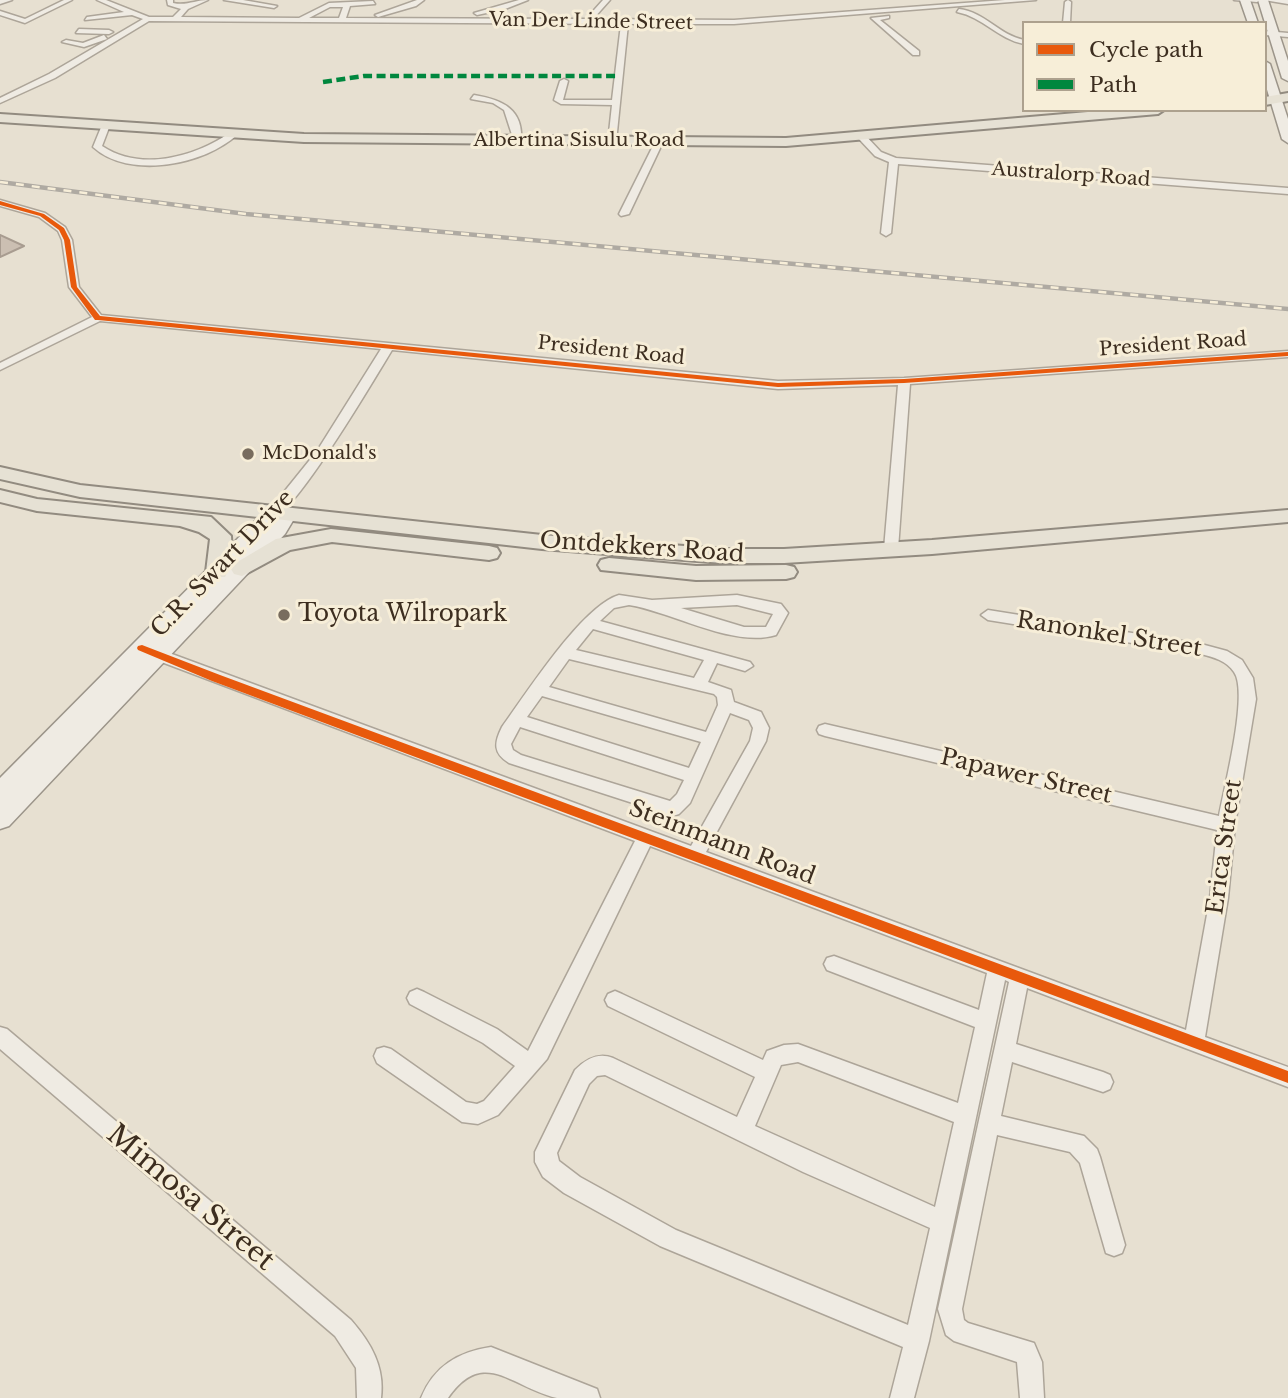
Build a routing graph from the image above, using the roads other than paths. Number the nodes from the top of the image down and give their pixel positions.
1 (9, 0) edge
2 (69, 0) edge
3 (100, 0) edge
4 (170, 0) edge
5 (205, 0) edge
6 (227, 0) edge
7 (283, 0) edge
8 (421, 0) edge
9 (456, 0) edge
10 (525, 0) edge
11 (607, 0) edge
12 (1033, 0) edge
13 (1237, 0) edge
14 (1246, 0) edge
15 (1257, 0) edge
16 (1265, 0) edge
17 (395, 1) edge
18 (1014, 1) edge
19 (0, 2) edge
20 (474, 2) edge
21 (1068, 2) dead end
22 (1288, 2) edge
23 (373, 3) dead end
24 (344, 4) junction
25 (274, 6) junction
26 (186, 8) junction
27 (925, 9) edge
28 (385, 12) junction
29 (0, 13) edge
30 (131, 13) junction
31 (476, 17) junction
32 (87, 19) dead end
33 (148, 19) junction
34 (175, 19) junction
35 (254, 19) junction
36 (302, 19) junction
37 (342, 19) junction
38 (371, 20) junction
39 (1066, 21) edge
40 (1252, 21) edge
41 (587, 22) junction
42 (625, 22) junction
43 (79, 31) dead end
44 (111, 33) junction
45 (126, 33) junction
46 (1270, 33) edge
47 (1288, 35) edge
48 (66, 42) dead end
49 (1022, 43) edge
50 (916, 52) dead end
51 (1267, 71) edge
52 (1288, 78) edge
53 (564, 81) dead end
54 (0, 88) edge
55 (17, 93) junction
56 (474, 97) dead end
57 (0, 102) edge
58 (1276, 102) edge
59 (617, 103) junction
60 (1136, 112) edge
61 (0, 118) edge
62 (106, 125) junction
63 (234, 134) junction
64 (862, 137) junction
65 (1288, 139) edge
66 (518, 141) junction
67 (612, 142) junction
68 (659, 142) junction
69 (894, 161) junction
70 (1288, 191) edge
71 (0, 203) edge
72 (624, 214) dead end
73 (886, 233) dead end
74 (98, 318) junction
75 (389, 346) junction
76 (1288, 354) edge
77 (0, 367) edge
78 (904, 381) junction
79 (0, 473) edge
80 (0, 496) edge
81 (1288, 516) edge
82 (177, 519) junction
83 (274, 521) junction
84 (1288, 533) edge
85 (331, 536) junction
86 (891, 549) junction
87 (242, 569) junction
88 (217, 572) junction
89 (649, 605) junction
90 (988, 615) dead end
91 (589, 623) junction
92 (150, 652) junction
93 (567, 653) junction
94 (713, 657) junction
95 (1229, 659) joint
96 (745, 666) dead end
97 (699, 684) junction
98 (540, 690) junction
99 (726, 705) junction
100 (517, 720) junction
101 (825, 730) dead end
102 (710, 739) junction
103 (693, 776) junction
104 (0, 793) edge
105 (0, 819) edge
106 (1226, 825) junction
107 (646, 837) junction
108 (695, 855) junction
109 (834, 964) dead end
110 (998, 969) junction
111 (1020, 977) junction
112 (417, 998) dead end
113 (615, 1000) dead end
114 (986, 1022) junction
115 (0, 1037) edge
116 (1194, 1042) junction
117 (1004, 1050) junction
118 (384, 1056) dead end
119 (529, 1064) junction
120 (766, 1072) junction
121 (1288, 1077) edge
122 (1102, 1082) dead end
123 (966, 1116) junction
124 (989, 1123) junction
125 (741, 1130) junction
126 (943, 1222) junction
127 (1114, 1245) dead end
128 (917, 1341) junction
129 (369, 1398) edge
130 (433, 1398) edge
131 (588, 1398) edge
132 (902, 1398) edge
133 (1032, 1398) edge

1 - 19 street
2 - 29 street
3 - 30 street, Van Der Linde Street
4 - 26 street
5 - 26 street
6 - 25 street
7 - 25 street
8 - 28 street
9 - 20 street
10 - 31 street
11 - 41 street
12 - 18 street, Van Der Linde Street
13 - 14 street
14 - 15 street
14 - 40 street
16 - 22 street
16 - 46 street
17 - 28 street
18 - 27 street, Van Der Linde Street
20 - 31 street
21 - 39 street
23 - 24 street
24 - 36 street
24 - 37 street
25 - 35 street
26 - 34 street
27 - 42 street, Van Der Linde Street
27 - 49 street
27 - 50 street
28 - 38 street
30 - 32 street
30 - 33 street, Van Der Linde Street
31 - 38 street, Van Der Linde Street
31 - 41 street, Van Der Linde Street
33 - 34 street, Van Der Linde Street
33 - 45 street
34 - 35 street, Van Der Linde Street
35 - 36 street, Van Der Linde Street
36 - 37 street, Van Der Linde Street
37 - 38 street, Van Der Linde Street
41 - 42 street, Van Der Linde Street
42 - 59 street
43 - 44 street
44 - 45 street
44 - 48 street
45 - 55 street
46 - 47 street
46 - 52 street
51 - 58 street
53 - 59 street
54 - 55 street
55 - 57 street
56 - 66 street
58 - 65 street
59 - 67 street
60 - 64 main road, Albertina Sisulu Road
61 - 62 main road, Albertina Sisulu Road
62 - 63 main road, Albertina Sisulu Road
62 - 63 street
63 - 66 main road, Albertina Sisulu Road
64 - 68 main road, Albertina Sisulu Road
64 - 69 street
66 - 67 main road, Albertina Sisulu Road
67 - 68 main road, Albertina Sisulu Road
68 - 72 street
69 - 70 street, Australorp Road
69 - 73 street
71 - 74 street
74 - 75 street, President Road
74 - 77 street
75 - 78 street, President Road
75 - 83 street, C.R. Swart Drive
76 - 78 street, President Road
78 - 86 street
79 - 83 main road, Ontdekkers Road
80 - 82 main road, Ontdekkers Road
81 - 86 main road, Ontdekkers Road
82 - 83 main road, Ontdekkers Road
82 - 88 main road
83 - 85 main road, Ontdekkers Road
83 - 86 main road, Ontdekkers Road
83 - 87 main road, C.R. Swart Drive
83 - 88 street, C.R. Swart Drive
84 - 85 main road, Ontdekkers Road
85 - 87 main road
87 - 92 street, C.R. Swart Drive
88 - 92 main road, C.R. Swart Drive
89 - 89 street
89 - 91 street
90 - 95 street, Ranonkel Street
91 - 93 street
91 - 94 street
92 - 104 street, C.R. Swart Drive
92 - 105 street, C.R. Swart Drive
92 - 107 street, Steinmann Road
93 - 97 street
93 - 98 street
94 - 96 street
94 - 97 street
95 - 106 street, Erica Street
97 - 99 street
98 - 100 street
98 - 102 street
99 - 102 street
99 - 108 street
100 - 103 street
100 - 103 street
101 - 106 street, Papawer Street
102 - 103 street
106 - 116 street, Erica Street
107 - 108 street, Steinmann Road
107 - 119 street
108 - 110 street, Steinmann Road
109 - 114 street
110 - 111 street, Steinmann Road
110 - 114 street
111 - 116 street, Steinmann Road
111 - 117 street
112 - 119 street
113 - 120 street
114 - 123 street
115 - 129 street, Mimosa Street
116 - 121 street, Steinmann Road
117 - 122 street
117 - 124 street
118 - 119 street
120 - 123 street
120 - 125 street
123 - 126 street
124 - 127 street
124 - 133 street
125 - 126 street
125 - 128 street
126 - 128 street
128 - 132 street
130 - 131 street

